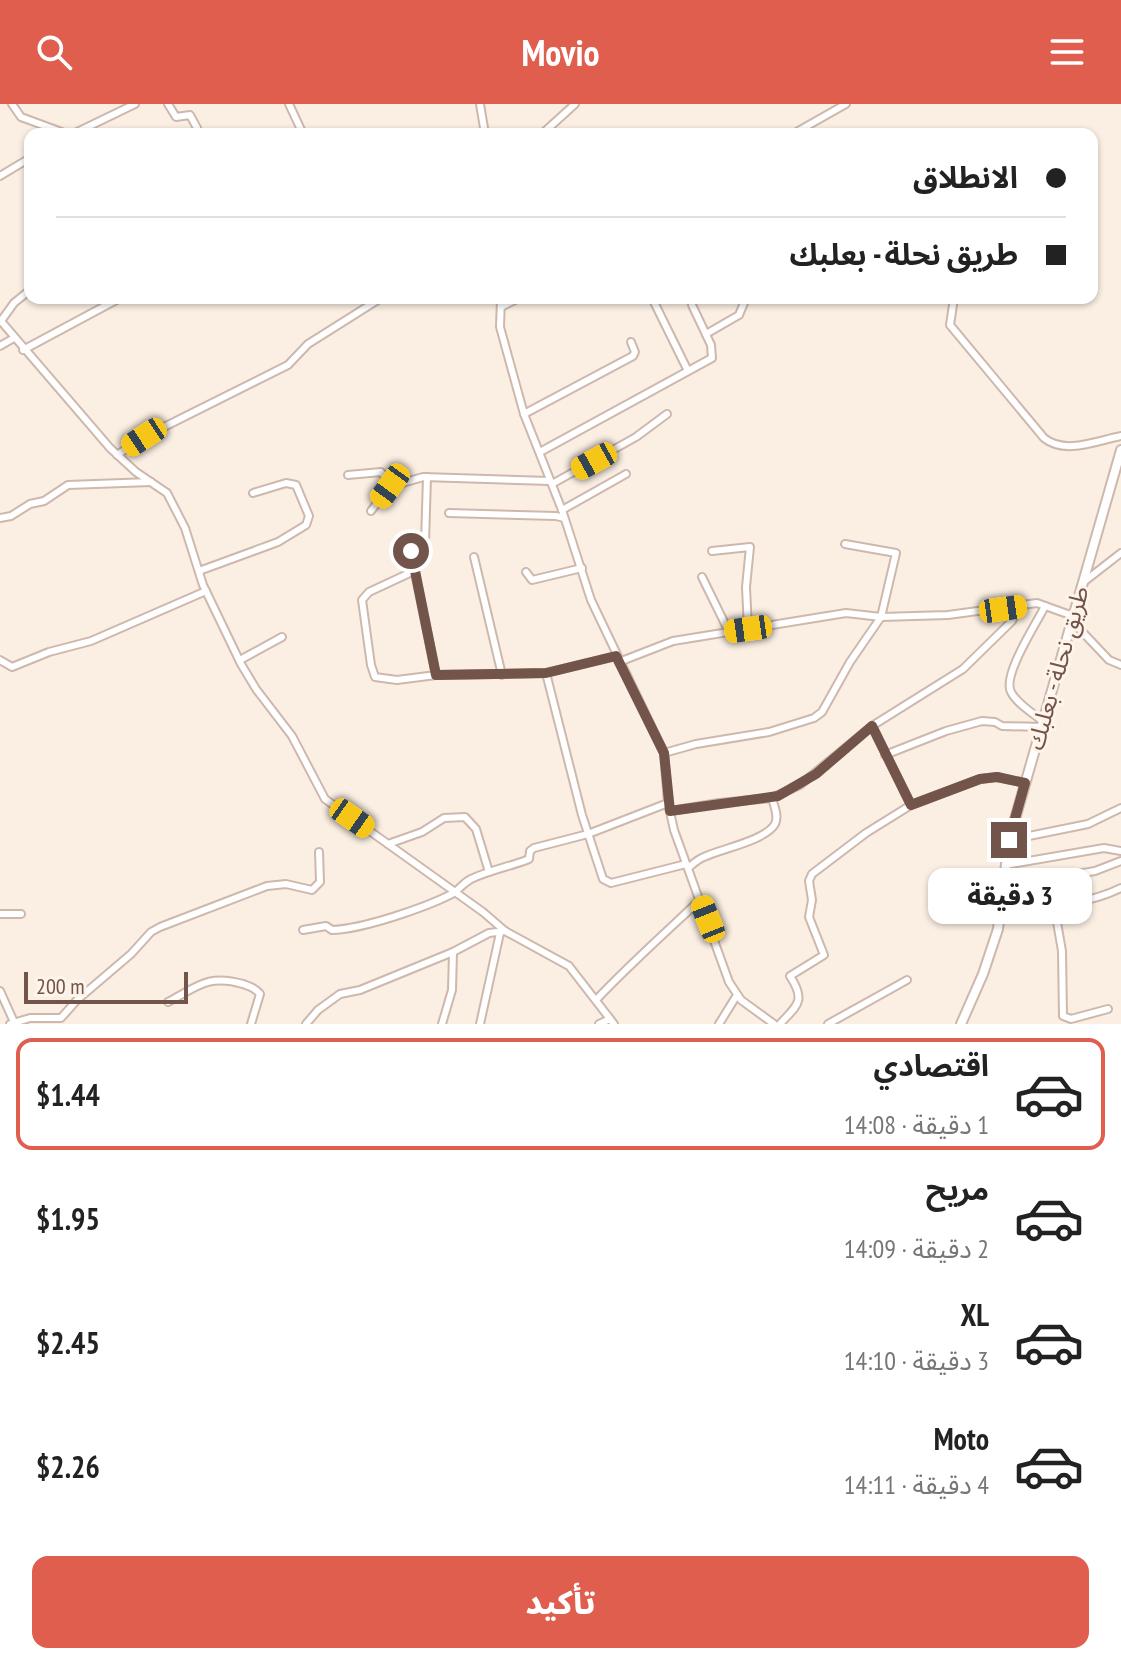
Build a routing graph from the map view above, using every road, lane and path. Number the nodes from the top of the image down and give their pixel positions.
1 (12, 104) edge
2 (135, 104) edge
3 (168, 104) edge
4 (289, 104) edge
5 (480, 104) edge
6 (575, 104) edge
7 (846, 104) edge
8 (54, 128) edge
9 (83, 128) edge
10 (197, 128) dead end
11 (300, 128) edge
12 (484, 128) edge
13 (549, 128) edge
14 (804, 128) edge
15 (24, 162) edge
16 (0, 176) edge
17 (24, 295) edge
18 (109, 304) edge
19 (371, 304) edge
20 (507, 304) edge
21 (655, 304) edge
22 (744, 304) edge
23 (953, 304) edge
24 (692, 305) dead end
25 (501, 307) joint
26 (0, 321) edge
27 (706, 334) junction
28 (14, 338) junction
29 (631, 342) dead end
30 (0, 346) edge
31 (23, 350) junction
32 (688, 371) junction
33 (524, 414) junction
34 (667, 414) dead end
35 (1121, 436) edge
36 (1121, 450) edge
37 (540, 452) junction
38 (117, 455) junction
39 (626, 474) dead end
40 (348, 475) dead end
41 (427, 477) junction
42 (152, 482) junction
43 (551, 483) junction
44 (390, 486) junction
45 (253, 493) dead end
46 (371, 511) dead end
47 (449, 513) dead end
48 (563, 514) junction
49 (0, 518) edge
50 (845, 544) dead end
51 (712, 551) dead end
52 (1121, 553) edge
53 (474, 557) dead end
54 (582, 568) junction
55 (199, 571) junction
56 (414, 571) junction
57 (526, 572) dead end
58 (702, 577) dead end
59 (1085, 581) junction
60 (206, 591) junction
61 (1045, 606) junction
62 (1019, 607) junction
63 (881, 617) junction
64 (1072, 619) junction
65 (748, 629) junction
66 (729, 632) junction
67 (282, 637) dead end
68 (617, 659) junction
69 (0, 660) edge
70 (240, 660) junction
71 (1121, 665) edge
72 (546, 673) junction
73 (436, 675) junction
74 (502, 675) junction
75 (1043, 724) junction
76 (872, 726) junction
77 (664, 753) junction
78 (885, 755) junction
79 (1025, 783) junction
80 (772, 798) junction
81 (911, 805) junction
82 (669, 807) junction
83 (1121, 808) edge
84 (588, 834) junction
85 (1009, 840) junction
86 (388, 844) junction
87 (1121, 851) edge
88 (319, 852) dead end
89 (1121, 861) edge
90 (1005, 865) junction
91 (687, 866) junction
92 (489, 872) junction
93 (1005, 886) junction
94 (1121, 888) edge
95 (456, 892) junction
96 (700, 900) junction
97 (1054, 905) junction
98 (1002, 907) junction
99 (0, 914) edge
100 (21, 914) dead end
101 (303, 930) dead end
102 (502, 932) junction
103 (453, 952) junction
104 (907, 980) dead end
105 (0, 991) edge
106 (737, 995) junction
107 (596, 1000) junction
108 (168, 1002) dead end
109 (1108, 1009) dead end
110 (612, 1021) edge
111 (962, 1022) edge
112 (12, 1023) edge
113 (251, 1024) edge
114 (306, 1024) edge
115 (442, 1024) edge
116 (480, 1024) edge
117 (599, 1024) edge
118 (719, 1024) edge
119 (777, 1024) edge
120 (828, 1024) edge
121 (951, 1024) edge

1 - 8 street
2 - 9 street
3 - 10 street
4 - 11 street
5 - 12 street
6 - 13 street
7 - 14 street
15 - 16 street
17 - 26 street
18 - 31 street
19 - 38 street
20 - 25 street
21 - 32 street
22 - 27 street
23 - 35 street
24 - 27 street
25 - 33 street
26 - 28 street
27 - 32 street
28 - 30 street
28 - 31 street
29 - 33 street
31 - 38 street
32 - 37 street
33 - 37 street
34 - 43 street
36 - 59 street, طريق نحلة - بعلبك
37 - 43 street
38 - 42 street
39 - 48 street
40 - 44 street
41 - 43 street
41 - 44 street
41 - 56 street
42 - 49 street
42 - 55 street
43 - 48 street
44 - 46 street
45 - 55 street
47 - 48 street
48 - 54 street
50 - 63 street
51 - 65 street
52 - 59 street
53 - 74 street
54 - 57 street
54 - 68 street
55 - 60 street
56 - 73 street
56 - 73 street
58 - 66 street
59 - 64 street, طريق نحلة - بعلبك
60 - 69 street
60 - 70 street
61 - 62 street
61 - 64 street
61 - 75 street
62 - 63 street
62 - 76 street
63 - 65 street
63 - 77 street
64 - 71 street
64 - 75 street, طريق نحلة - بعلبك
65 - 66 street
66 - 68 street
67 - 70 street
68 - 72 street
68 - 77 street
70 - 86 street
72 - 74 street
72 - 84 street
73 - 74 street
75 - 78 street
75 - 79 street, طريق نحلة - بعلبك
76 - 78 street
76 - 80 street
77 - 82 street
78 - 81 street
79 - 81 street
79 - 85 street, طريق نحلة - بعلبك
80 - 82 street
80 - 91 street
81 - 119 street
82 - 84 street
82 - 91 street
83 - 85 street
84 - 91 street
84 - 92 street
85 - 90 street, طريق نحلة - بعلبك
86 - 92 street
86 - 95 street
87 - 90 street
88 - 112 street
89 - 93 street
90 - 93 street, طريق نحلة - بعلبك
91 - 96 street
92 - 95 street
93 - 98 street, طريق نحلة - بعلبك
94 - 97 street
95 - 101 street
95 - 102 street
96 - 106 street
96 - 107 street
97 - 98 street
97 - 109 street
98 - 111 street, طريق نحلة - بعلبك
99 - 100 street
102 - 103 street
102 - 107 street
102 - 116 street
103 - 114 street
103 - 115 street
104 - 120 street
105 - 112 street
106 - 118 street
106 - 119 street
107 - 110 street
108 - 113 street
110 - 117 street
111 - 121 street

